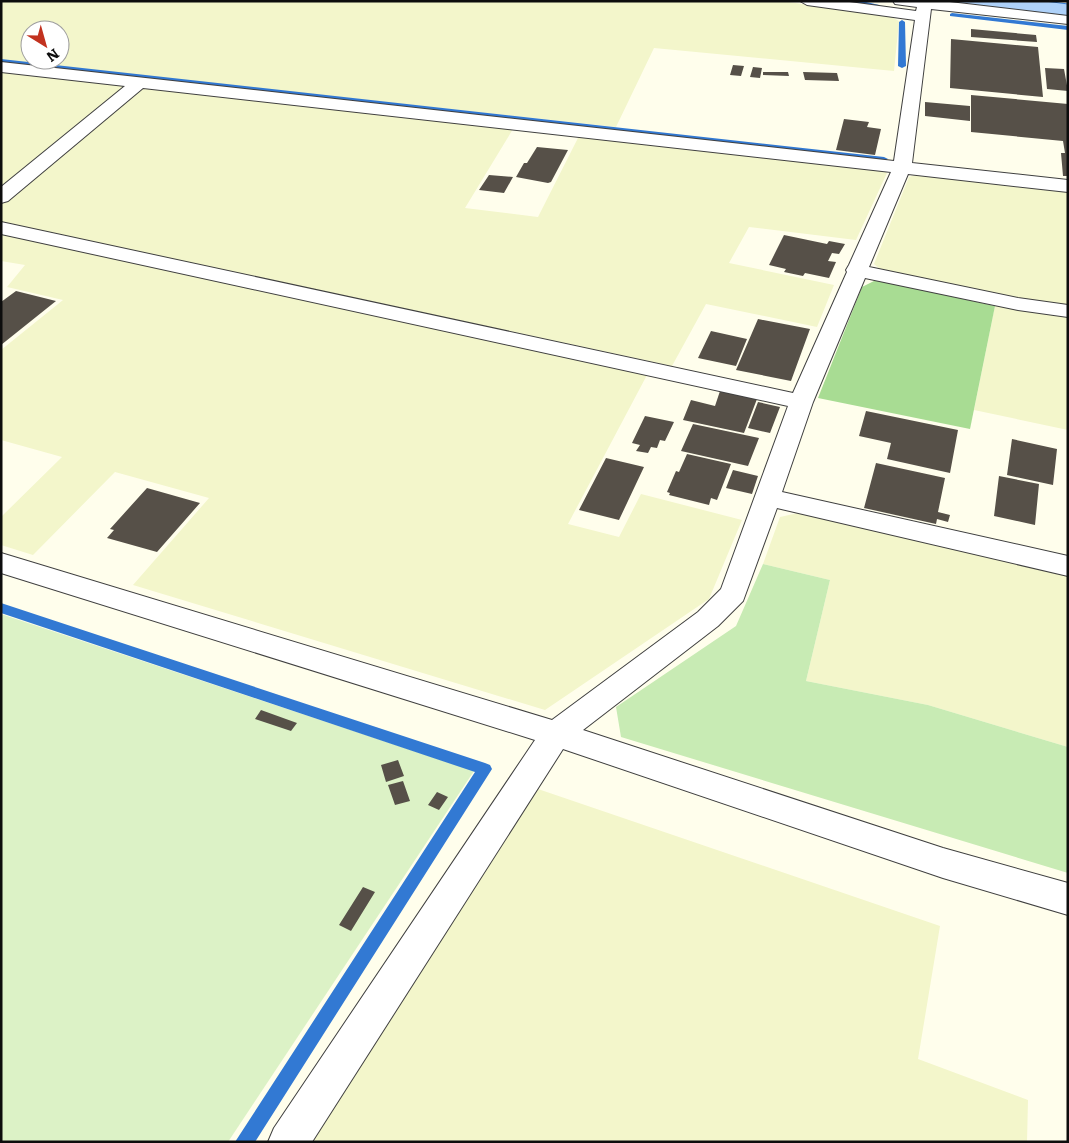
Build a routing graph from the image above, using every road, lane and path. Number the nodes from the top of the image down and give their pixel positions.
1 (806, 1) edge
2 (900, 1) edge
3 (924, 10) edge
4 (1068, 20) edge
5 (1068, 33) edge
6 (1, 66) edge
7 (140, 82) junction
8 (902, 167) junction
9 (1068, 186) edge
10 (1, 198) edge
11 (1, 228) edge
12 (856, 270) junction
13 (1068, 311) edge
14 (801, 402) junction
15 (768, 497) junction
16 (1, 563) edge
17 (1068, 566) edge
18 (556, 734) junction
19 (1068, 899) edge
20 (288, 1142) edge

1 - 3 street
2 - 3 street
3 - 4 street
3 - 5 street
3 - 8 street
6 - 7 street
7 - 8 street
7 - 10 street
8 - 9 street
8 - 12 street
11 - 14 street
12 - 13 street
12 - 14 street
14 - 15 street
15 - 17 street
15 - 18 street
16 - 18 street
18 - 19 street
18 - 20 street

